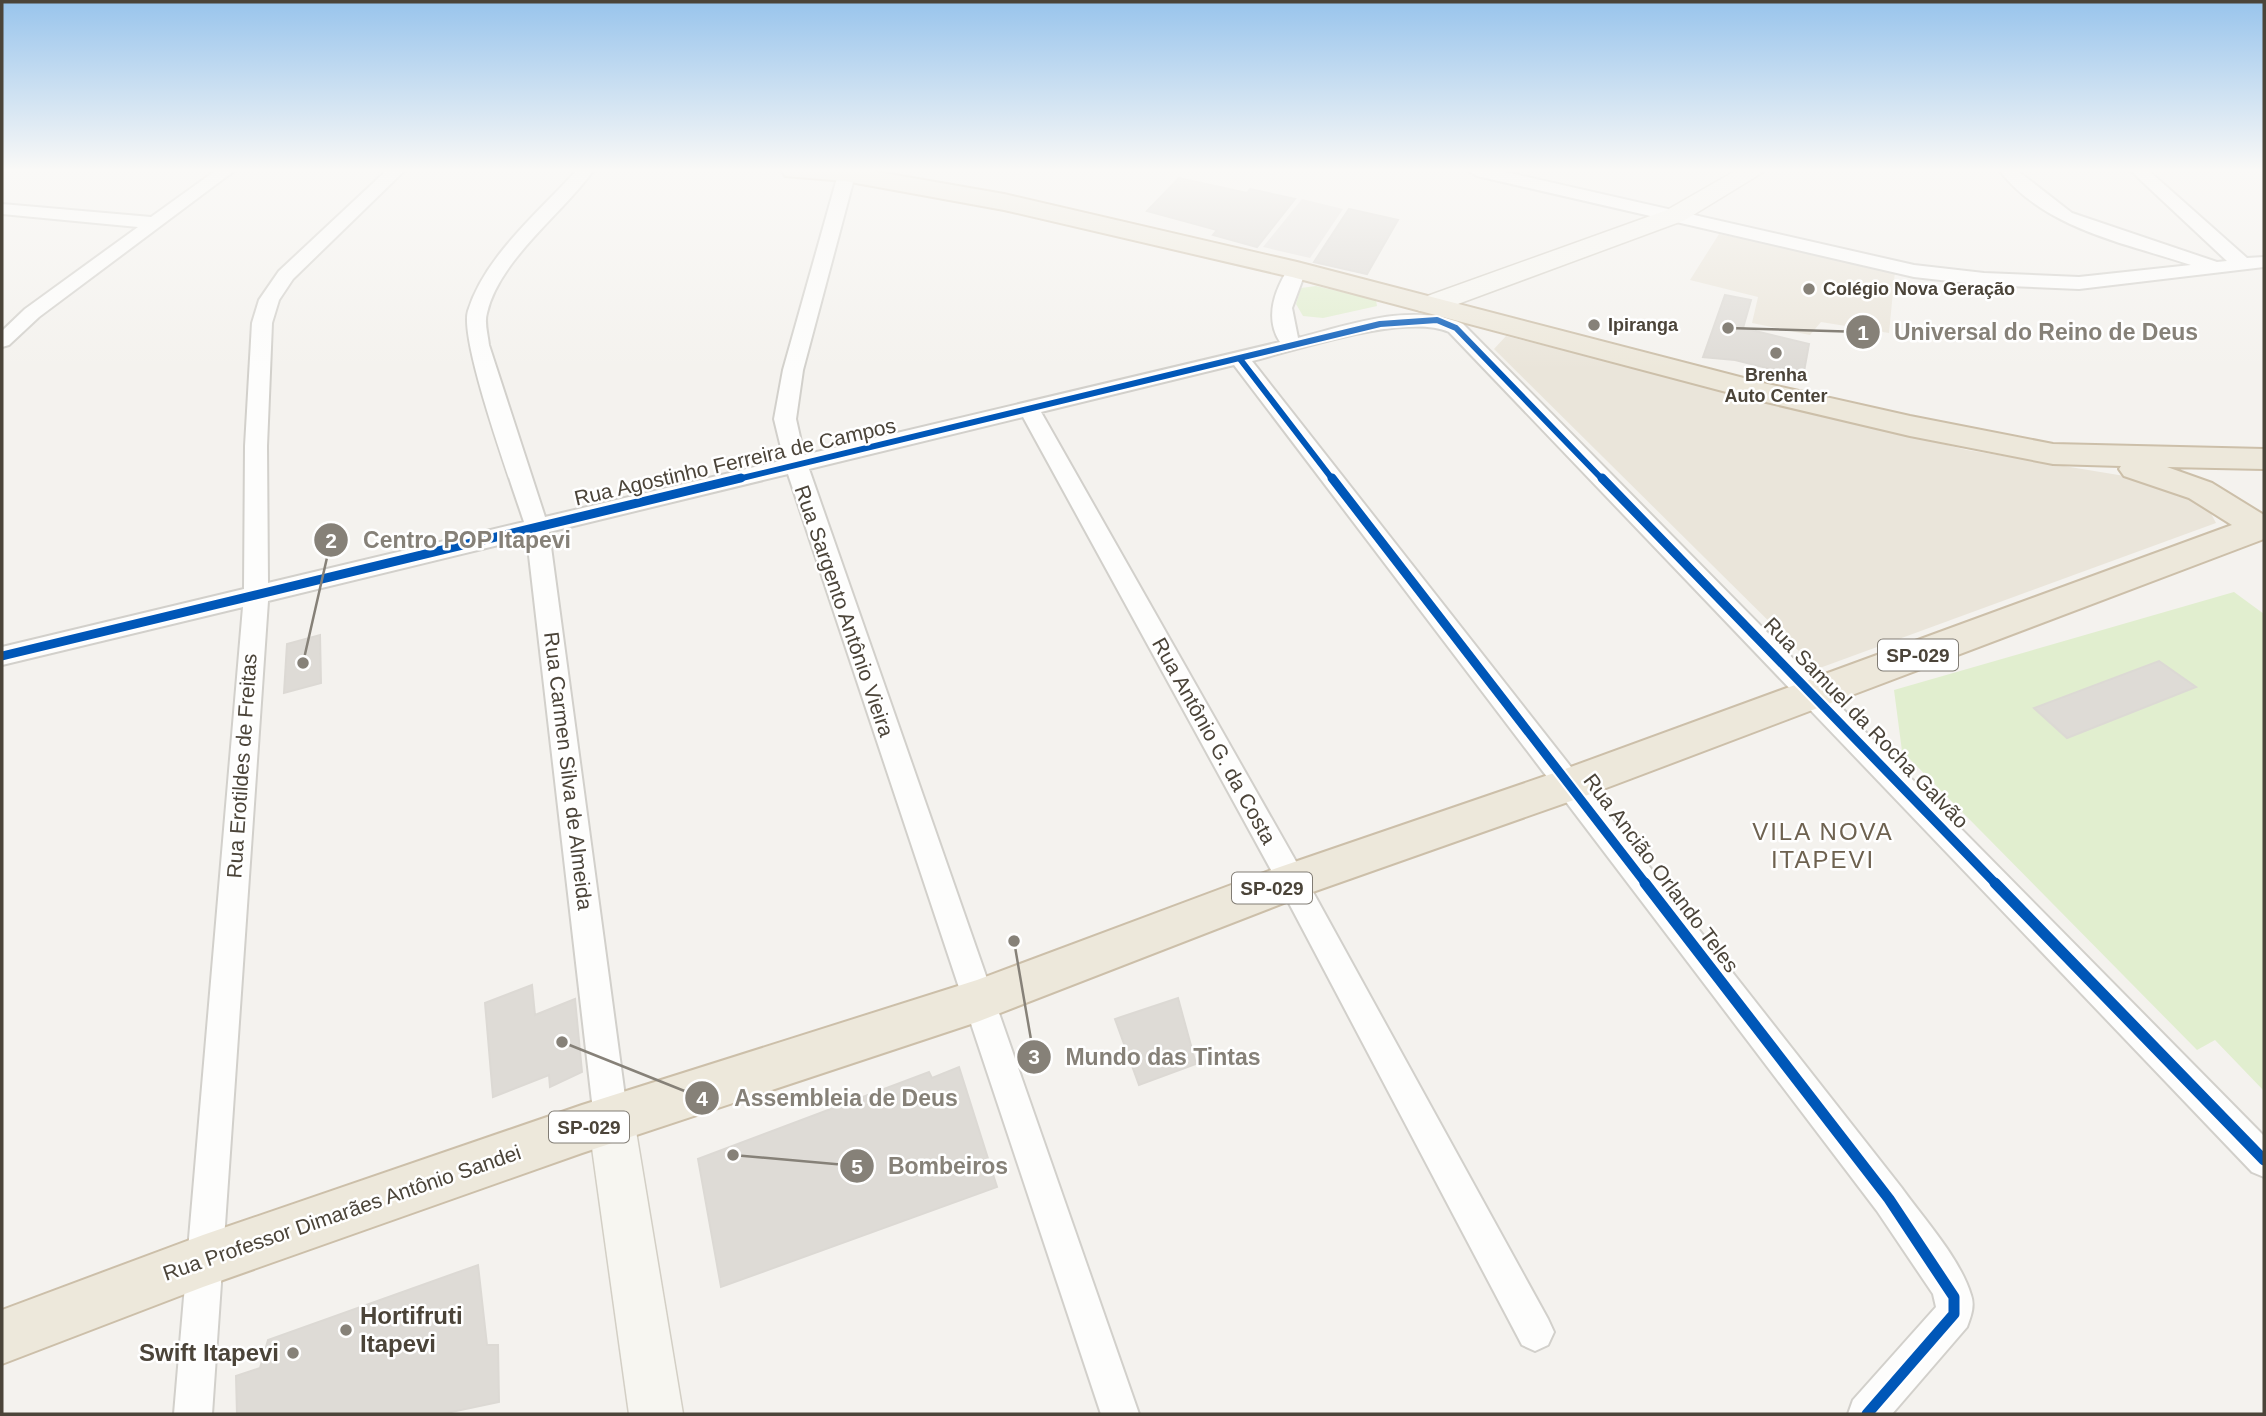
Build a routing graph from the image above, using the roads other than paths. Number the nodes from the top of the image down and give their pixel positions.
1 (134, 237) edge
2 (326, 237) edge
3 (528, 237) edge
4 (829, 237) edge
5 (1155, 237) edge
6 (1621, 237) edge
7 (1770, 237) edge
8 (2127, 237) edge
9 (2212, 237) edge
10 (2264, 262) edge
11 (2243, 265) junction
12 (2218, 267) junction
13 (1297, 270) junction
14 (1433, 312) junction
15 (2, 341) edge
16 (1293, 346) junction
17 (1240, 359) junction
18 (1030, 411) junction
19 (2053, 454) junction
20 (2264, 459) edge
21 (795, 466) junction
22 (537, 527) junction
23 (2261, 528) edge
24 (256, 595) junction
25 (2, 656) edge
26 (1822, 692) junction
27 (1571, 784) junction
28 (1292, 881) junction
29 (977, 1001) junction
30 (611, 1119) junction
31 (2264, 1136) edge
32 (2264, 1160) edge
33 (203, 1261) junction
34 (1535, 1332) dead end
35 (2, 1337) edge
36 (193, 1414) edge
37 (656, 1414) edge
38 (1120, 1414) edge
39 (1867, 1414) edge

1 - 15 street
2 - 24 street, Rua Erotildes de Freitas
3 - 22 street, Rua Carmen Silva de Almeida
4 - 21 street, Rua Sargento Antônio Vieira
5 - 13 highway, SP-029
6 - 14 street, Rua Agostinho Ferreira de Campos
7 - 12 street
8 - 12 street
9 - 11 street
10 - 11 street
11 - 12 street
13 - 14 highway, SP-029
13 - 16 street
14 - 16 street, Rua Agostinho Ferreira de Campos
14 - 19 highway, SP-029
14 - 26 street, Rua Samuel da Rocha Galvão
16 - 17 street, Rua Agostinho Ferreira de Campos
17 - 18 street, Rua Agostinho Ferreira de Campos
17 - 27 street, Rua Ancião Orlando Teles
18 - 21 street, Rua Agostinho Ferreira de Campos
18 - 28 street, Rua Antônio G. da Costa
19 - 20 highway, SP-029
19 - 23 highway, SP-029
21 - 22 street, Rua Agostinho Ferreira de Campos
21 - 29 street, Rua Sargento Antônio Vieira
22 - 24 street, Rua Agostinho Ferreira de Campos
22 - 30 street, Rua Carmen Silva de Almeida
23 - 26 highway, Rua Professor Dimarães Antônio Sandei / SP-029
24 - 25 street, Rua Agostinho Ferreira de Campos
24 - 33 street, Rua Erotildes de Freitas
26 - 27 highway, Rua Professor Dimarães Antônio Sandei / SP-029
26 - 31 street, Rua Samuel da Rocha Galvão
26 - 32 street, Rua Samuel da Rocha Galvão
27 - 28 highway, Rua Professor Dimarães Antônio Sandei / SP-029
27 - 39 street, Rua Ancião Orlando Teles
28 - 29 highway, Rua Professor Dimarães Antônio Sandei / SP-029
28 - 34 street, Rua Antônio G. da Costa
29 - 30 highway, Rua Professor Dimarães Antônio Sandei / SP-029
29 - 38 street, Rua Sargento Antônio Vieira
30 - 33 highway, Rua Professor Dimarães Antônio Sandei / SP-029
30 - 37 street, Rua Carmen Silva de Almeida
33 - 35 highway, Rua Professor Dimarães Antônio Sandei / SP-029
33 - 36 street, Rua Erotildes de Freitas

